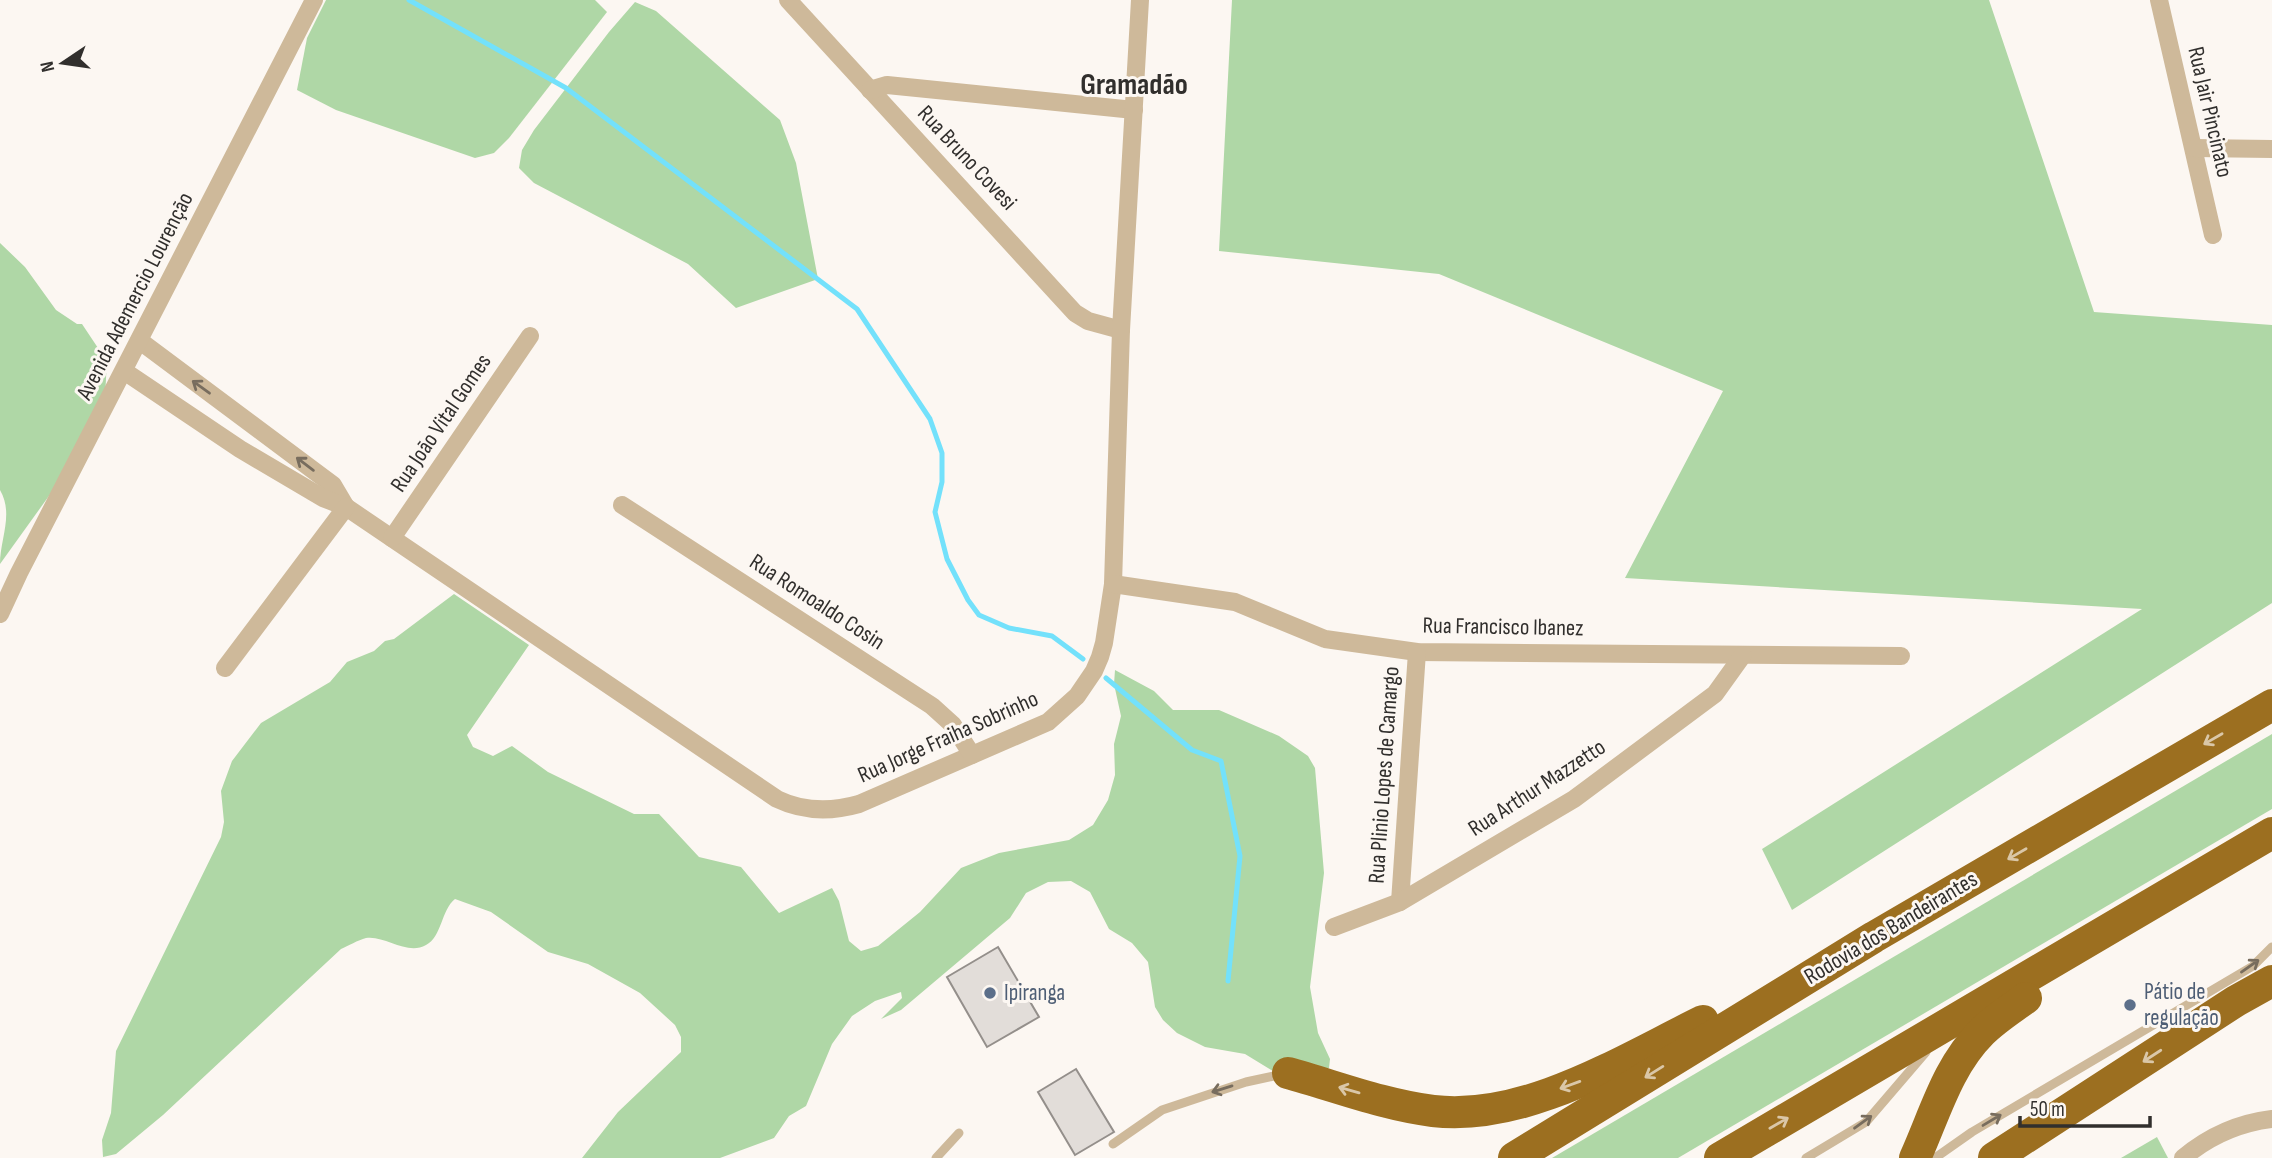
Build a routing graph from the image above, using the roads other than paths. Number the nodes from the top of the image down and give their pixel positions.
1 (314, 0) edge
2 (788, 0) edge
3 (1140, 0) edge
4 (2159, 0) edge
5 (870, 90) junction
6 (1134, 110) junction
7 (2194, 148) junction
8 (2272, 149) edge
9 (2213, 235) dead end
10 (1121, 330) junction
11 (530, 336) dead end
12 (140, 341) junction
13 (124, 371) junction
14 (622, 505) dead end
15 (346, 507) junction
16 (392, 538) junction
17 (1113, 584) junction
18 (0, 614) edge
19 (1417, 652) junction
20 (1743, 655) junction
21 (1901, 656) dead end
22 (225, 668) dead end
23 (2272, 705) edge
24 (972, 755) junction
25 (2272, 833) edge
26 (2272, 853) edge
27 (2185, 884) junction
28 (1400, 902) junction
29 (1334, 928) dead end
30 (1874, 937) junction
31 (2272, 947) edge
32 (2272, 981) edge
33 (2017, 984) junction
34 (1288, 1073) joint
35 (2272, 1119) edge
36 (959, 1133) dead end
37 (1113, 1144) dead end
38 (936, 1158) edge
39 (1514, 1158) edge
40 (1720, 1158) edge
41 (1806, 1158) edge
42 (1915, 1158) edge
43 (1935, 1158) edge
44 (1994, 1158) edge
45 (2183, 1158) edge

1 - 12 street, Avenida Ademercio Lourenção
2 - 5 street, Rua Bruno Covesi
3 - 6 street, Rua Jorge Fraiha Sobrinho
4 - 7 street, Rua Jair Pincinato
5 - 6 street
5 - 10 street, Rua Bruno Covesi
6 - 10 street, Rua Jorge Fraiha Sobrinho
7 - 8 street
7 - 9 street, Rua Jair Pincinato
10 - 17 street, Rua Jorge Fraiha Sobrinho
11 - 16 street, Rua João Vital Gomes
12 - 13 street, Avenida Ademercio Lourenção
15 -> 12 street
13 - 15 street
13 - 18 street, Avenida Ademercio Lourenção
14 - 24 street, Rua Romoaldo Cosin
15 - 16 street, Rua Jorge Fraiha Sobrinho
15 - 22 street
16 - 24 street, Rua Jorge Fraiha Sobrinho
17 - 19 street, Rua Francisco Ibanez
17 - 24 street, Rua Jorge Fraiha Sobrinho
19 - 20 street, Rua Francisco Ibanez
19 - 28 street, Rua Plinio Lopes de Camargo
20 - 21 street, Rua Francisco Ibanez
20 - 28 street, Rua Arthur Mazzetto
23 -> 30 highway, Rodovia dos Bandeirantes
25 - 27 highway
26 - 27 highway
27 - 33 highway
27 - 42 highway
28 - 29 street, Rua Arthur Mazzetto
30 -> 34 highway
30 -> 39 highway, Rodovia dos Bandeirantes
43 -> 31 lane
32 -> 44 highway
40 -> 33 highway
41 -> 33 lane
34 -> 37 lane
35 - 45 street
36 - 38 lane

